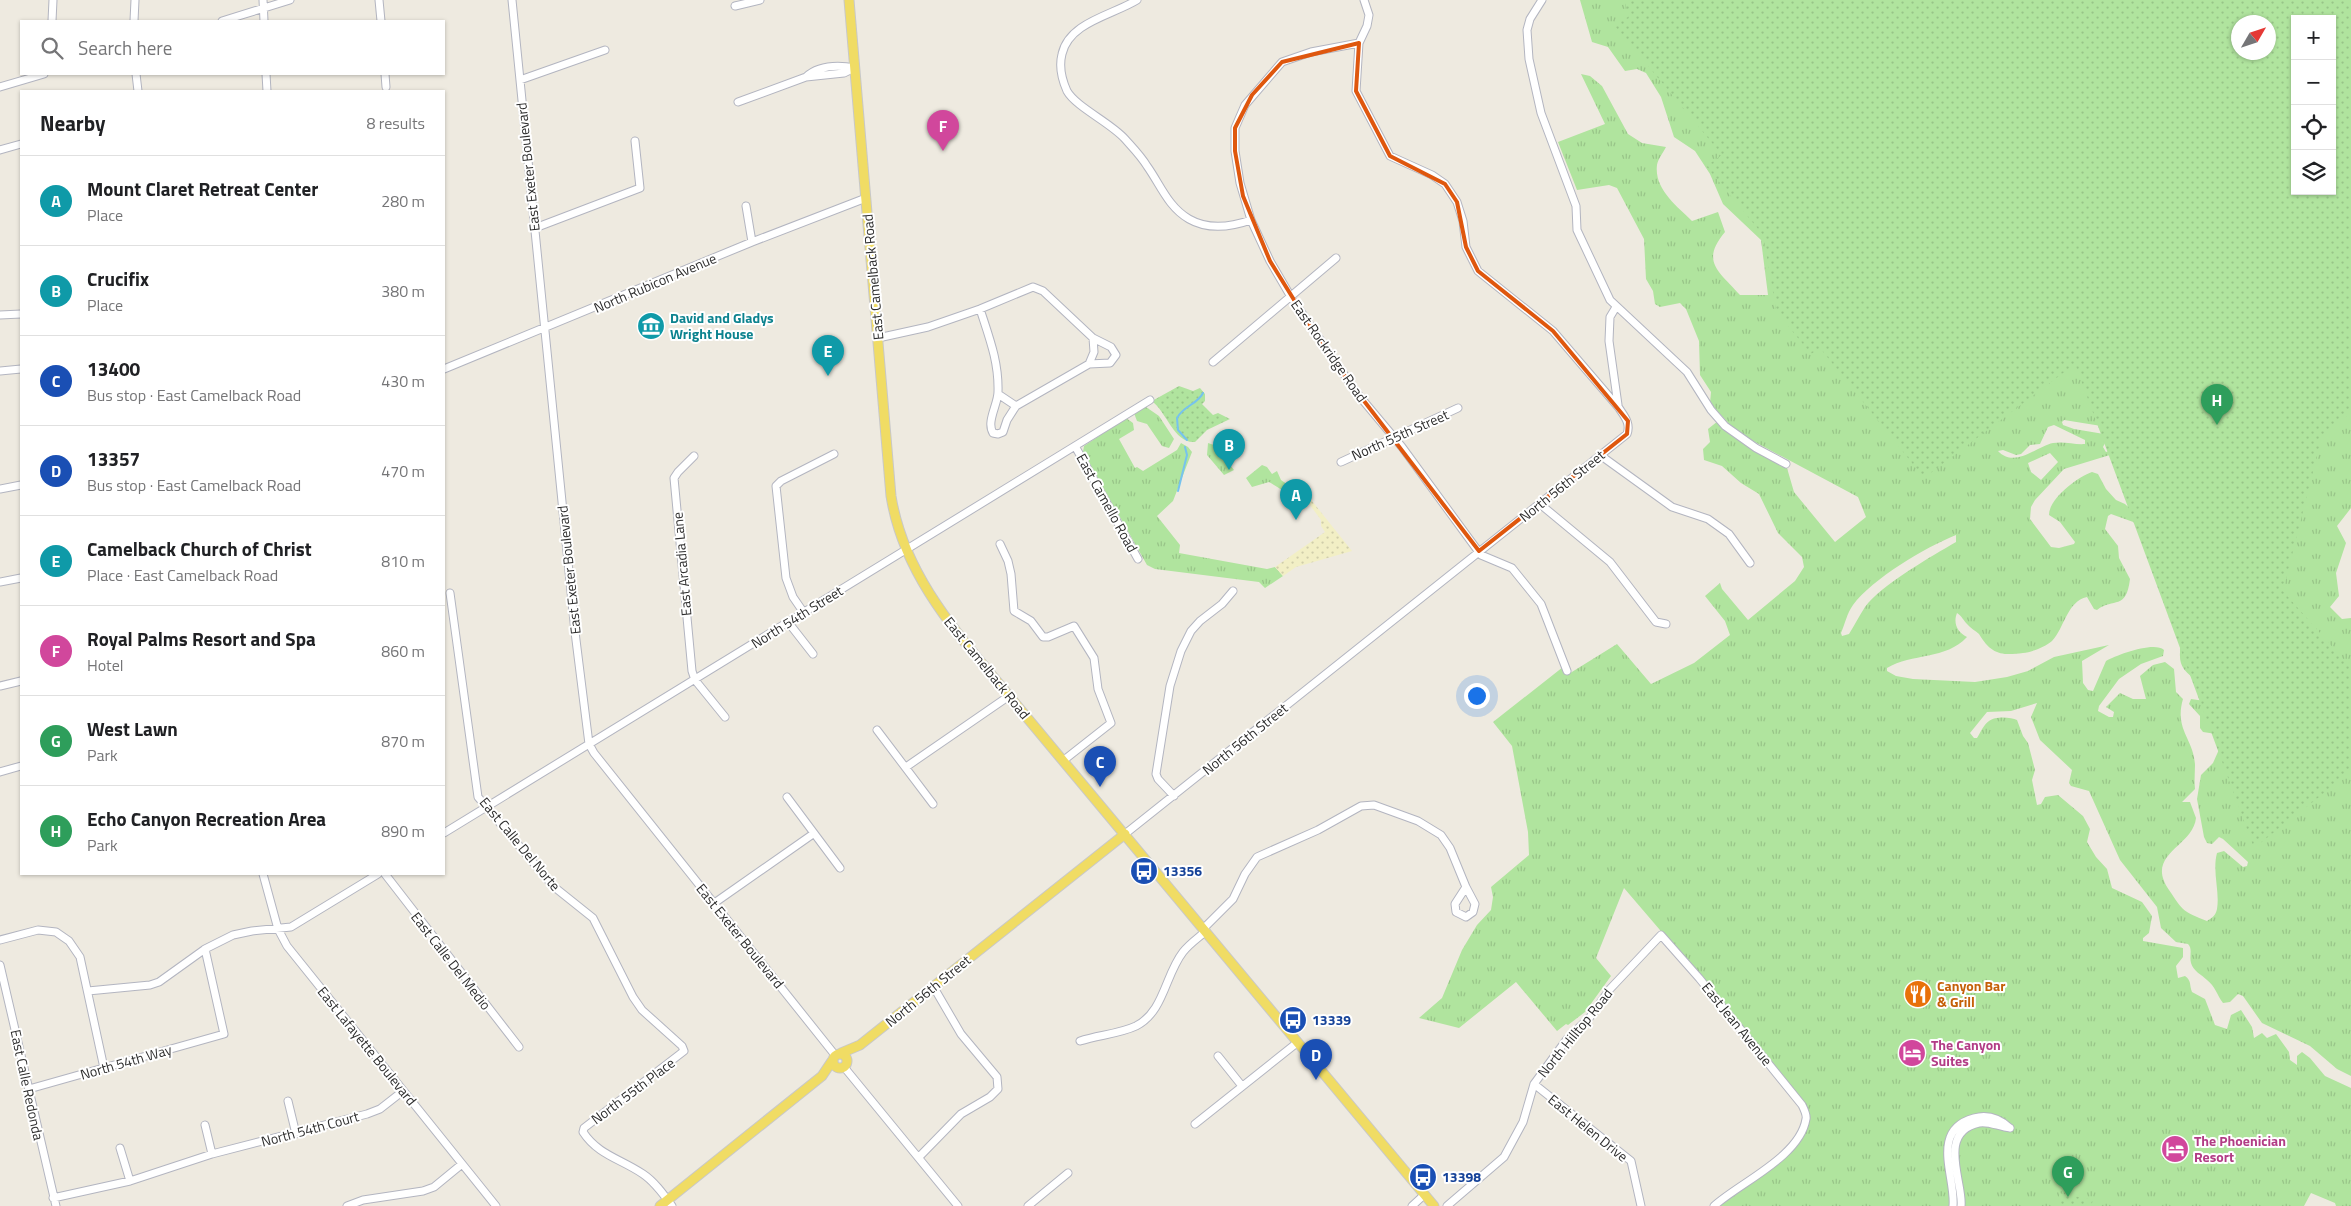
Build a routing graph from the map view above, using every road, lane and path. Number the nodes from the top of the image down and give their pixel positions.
1 (52, 0) edge
2 (135, 0) edge
3 (263, 0) edge
4 (290, 0) edge
5 (379, 0) edge
6 (512, 0) edge
7 (760, 0) edge
8 (849, 0) edge
9 (1137, 0) edge
10 (1364, 0) edge
11 (1542, 0) edge
12 (735, 6) dead end
13 (264, 8) junction
14 (52, 20) edge
15 (134, 20) edge
16 (225, 20) edge
17 (264, 20) edge
18 (381, 20) edge
19 (1358, 43) junction
20 (605, 50) dead end
21 (855, 68) junction
22 (41, 75) edge
23 (136, 75) edge
24 (266, 75) edge
25 (385, 75) edge
26 (520, 80) junction
27 (0, 87) edge
28 (386, 87) dead end
29 (138, 90) edge
30 (267, 90) edge
31 (738, 102) dead end
32 (635, 141) dead end
33 (20, 144) edge
34 (0, 150) edge
35 (866, 198) junction
36 (746, 206) dead end
37 (1251, 220) junction
38 (535, 228) junction
39 (752, 242) junction
40 (1336, 258) dead end
41 (1291, 297) junction
42 (1616, 307) junction
43 (980, 309) junction
44 (20, 314) edge
45 (0, 315) edge
46 (545, 328) junction
47 (878, 338) junction
48 (1093, 338) junction
49 (1213, 362) dead end
50 (1090, 364) junction
51 (20, 369) edge
52 (445, 369) edge
53 (0, 371) edge
54 (998, 394) junction
55 (1150, 400) dead end
56 (1016, 406) junction
57 (1458, 408) dead end
58 (1619, 408) junction
59 (1393, 438) junction
60 (1075, 446) junction
61 (834, 454) dead end
62 (1600, 455) junction
63 (694, 456) dead end
64 (1341, 462) dead end
65 (1786, 464) dead end
66 (20, 486) edge
67 (0, 489) edge
68 (1540, 504) junction
69 (1000, 544) dead end
70 (906, 550) junction
71 (1479, 551) junction
72 (1138, 559) dead end
73 (1750, 563) dead end
74 (20, 578) edge
75 (0, 582) edge
76 (1233, 591) dead end
77 (450, 593) dead end
78 (804, 612) junction
79 (788, 622) junction
80 (1666, 624) dead end
81 (814, 654) dead end
82 (1567, 671) dead end
83 (694, 680) junction
84 (20, 681) edge
85 (0, 686) edge
86 (1009, 696) junction
87 (725, 717) dead end
88 (877, 730) dead end
89 (589, 744) junction
90 (1064, 760) junction
91 (20, 766) edge
92 (906, 766) junction
93 (0, 772) edge
94 (1174, 796) junction
95 (787, 797) dead end
96 (932, 804) dead end
97 (487, 806) junction
98 (445, 832) edge
99 (813, 834) junction
100 (1125, 834) junction
101 (840, 868) dead end
102 (264, 875) edge
103 (376, 875) edge
104 (386, 875) edge
105 (1466, 887) dead end
106 (713, 904) junction
107 (278, 929) junction
108 (1205, 930) junction
109 (1661, 935) joint
110 (0, 940) edge
111 (205, 949) junction
112 (0, 965) edge
113 (933, 986) junction
114 (88, 991) junction
115 (1080, 1041) dead end
116 (1298, 1042) junction
117 (519, 1047) dead end
118 (684, 1051) joint
119 (1218, 1056) dead end
120 (840, 1061) junction
121 (104, 1068) junction
122 (1534, 1084) junction
123 (1242, 1086) junction
124 (29, 1089) junction
125 (404, 1091) junction
126 (288, 1101) dead end
127 (1195, 1124) dead end
128 (205, 1125) dead end
129 (296, 1134) junction
130 (120, 1148) dead end
131 (212, 1154) junction
132 (919, 1157) junction
133 (462, 1164) junction
134 (1068, 1173) dead end
135 (130, 1181) junction
136 (1424, 1195) junction
137 (53, 1198) junction
138 (670, 1203) edge
139 (954, 1204) edge
140 (56, 1206) edge
141 (347, 1206) edge
142 (496, 1206) edge
143 (660, 1206) edge
144 (1028, 1206) edge
145 (1412, 1206) edge
146 (1434, 1206) edge
147 (1447, 1206) edge
148 (1641, 1206) edge
149 (1714, 1206) edge
150 (1953, 1206) edge
151 (1961, 1206) edge

1 - 14 street
2 - 15 street
3 - 13 street
4 - 13 street
5 - 18 street
6 - 26 street, East Exeter Boulevard
7 - 12 street
8 - 21 main road, East Camelback Road
9 - 37 street
10 - 19 street
11 - 42 street
13 - 16 street
13 - 17 street
19 - 37 street, East Rockridge Road
19 - 58 street
20 - 26 street
21 - 31 street
21 - 35 main road, East Camelback Road
22 - 27 street
23 - 29 street
24 - 30 street
25 - 28 street
26 - 38 street, East Exeter Boulevard
32 - 38 street
33 - 34 street
35 - 39 street, North Rubicon Avenue
35 - 47 main road, East Camelback Road
36 - 39 street
37 - 41 street, East Rockridge Road
38 - 46 street, East Exeter Boulevard
39 - 46 street, North Rubicon Avenue
40 - 41 street
41 - 49 street
41 - 59 street, East Rockridge Road
42 - 58 street
42 - 65 street
43 - 47 street
43 - 48 street
43 - 54 street
44 - 45 street
46 - 52 street, North Rubicon Avenue
46 - 89 street, East Exeter Boulevard
47 - 70 main road, East Camelback Road
48 - 50 street
48 - 50 street
50 - 56 street
51 - 53 street
54 - 56 street
54 - 56 street
55 - 60 street, North 54th Street
57 - 59 street, North 55th Street
58 - 62 street, North 56th Street
59 - 64 street, North 55th Street
59 - 71 street, East Rockridge Road
60 - 70 street, North 54th Street
60 - 72 street, East Camello Road
61 - 78 street
62 - 68 street, North 56th Street
62 - 73 street
63 - 83 street, East Arcadia Lane
66 - 67 street
68 - 71 street, North 56th Street
68 - 80 street
69 - 90 street
70 - 78 street, North 54th Street
70 - 86 main road, East Camelback Road
71 - 82 street, East Rockridge Road
71 - 94 street, North 56th Street
74 - 75 street
76 - 94 street
77 - 97 street, East Calle Del Norte
78 - 79 street, North 54th Street
79 - 81 street
79 - 83 street, North 54th Street
83 - 87 street
83 - 89 street, North 54th Street
84 - 85 street
86 - 90 main road, East Camelback Road
86 - 92 street
88 - 92 street
89 - 97 street, North 54th Street
89 - 106 street, East Exeter Boulevard
90 - 100 main road, East Camelback Road
91 - 93 street
92 - 96 street
94 - 100 street, North 56th Street
95 - 99 street
97 - 98 street, North 54th Street
97 - 118 street, East Calle Del Norte
99 - 101 street
99 - 106 street
100 - 108 main road, East Camelback Road
100 - 113 main road, North 56th Street
102 - 107 street, East Lafayette Boulevard
103 - 107 street
104 - 117 street, East Calle Del Medio
105 - 108 street
106 - 120 street, East Exeter Boulevard
107 - 111 street
107 - 125 street, East Lafayette Boulevard
108 - 115 street
108 - 116 main road, East Camelback Road
109 - 122 street, North Hilltop Road
109 - 149 street, East Jean Avenue
110 - 114 street
111 - 114 street
111 - 121 street, North 54th Way
112 - 124 street, East Calle Redonda
113 - 120 main road, North 56th Street
113 - 132 street
114 - 121 street
116 - 123 street
116 - 136 main road, East Camelback Road
118 - 138 street, North 55th Place
119 - 123 street
120 - 132 street, East Exeter Boulevard
120 - 138 main road, North 56th Street
121 - 124 street, North 54th Way
122 - 147 street, North Hilltop Road
122 - 148 street, East Helen Drive
123 - 127 street
124 - 137 street, East Calle Redonda
125 - 129 street, North 54th Court
125 - 133 street, East Lafayette Boulevard
126 - 129 street
128 - 131 street
129 - 131 street, North 54th Court
130 - 135 street
131 - 135 street, North 54th Court
132 - 139 street, East Exeter Boulevard
133 - 141 street
133 - 142 street, East Lafayette Boulevard
134 - 144 street
135 - 137 street, North 54th Court
136 - 145 street
136 - 146 main road, East Camelback Road
137 - 140 street, East Calle Redonda
138 - 143 main road, North 56th Street
150 - 151 street

